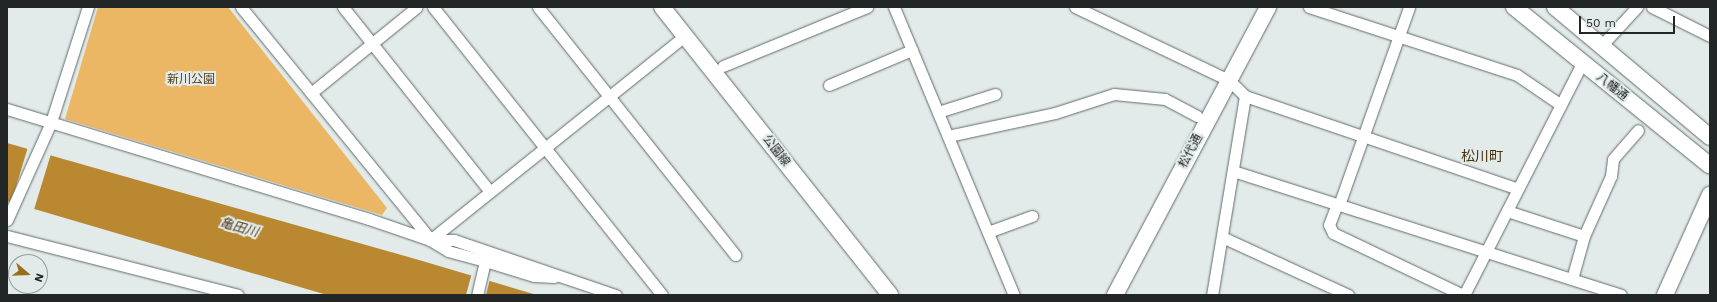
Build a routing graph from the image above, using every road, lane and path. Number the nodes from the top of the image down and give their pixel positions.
1 (88, 7) edge
2 (241, 7) edge
3 (343, 7) edge
4 (417, 7) edge
5 (433, 7) edge
6 (538, 7) edge
7 (662, 7) edge
8 (867, 7) edge
9 (894, 7) edge
10 (1075, 7) edge
11 (1268, 7) edge
12 (1309, 7) edge
13 (1409, 7) edge
14 (1514, 7) edge
15 (1555, 7) edge
16 (1637, 7) edge
17 (1652, 7) edge
18 (685, 36) junction
19 (1710, 36) edge
20 (1398, 38) junction
21 (372, 43) junction
22 (1602, 45) junction
23 (912, 50) junction
24 (1582, 63) junction
25 (723, 66) dead end
26 (1229, 80) junction
27 (829, 85) dead end
28 (311, 93) junction
29 (994, 94) dead end
30 (610, 96) junction
31 (1245, 96) junction
32 (1561, 105) junction
33 (7, 109) edge
34 (938, 112) junction
35 (1197, 116) dead end
36 (51, 122) junction
37 (1638, 130) dead end
38 (948, 136) junction
39 (1362, 137) junction
40 (1710, 137) edge
41 (546, 148) junction
42 (1710, 166) edge
43 (1233, 171) junction
44 (1518, 189) junction
45 (490, 192) junction
46 (1710, 195) edge
47 (1338, 204) junction
48 (1507, 211) junction
49 (10, 215) edge
50 (1032, 216) dead end
51 (988, 232) junction
52 (7, 236) edge
53 (1584, 236) junction
54 (1222, 237) junction
55 (430, 240) junction
56 (1486, 251) junction
57 (735, 254) dead end
58 (483, 267) junction
59 (557, 277) junction
60 (1572, 279) junction
61 (238, 295) edge
62 (477, 295) edge
63 (616, 295) edge
64 (662, 295) edge
65 (890, 295) edge
66 (1014, 295) edge
67 (1115, 295) edge
68 (1212, 295) edge
69 (1348, 295) edge
70 (1463, 295) edge
71 (1621, 295) edge
72 (1665, 295) edge

1 - 36 street
2 - 28 street
3 - 21 street
4 - 21 street
5 - 41 street
6 - 30 street
7 - 18 street, 公園線
8 - 25 street
9 - 23 street
10 - 26 street
11 - 26 street, 松代通
12 - 20 street
13 - 20 street
14 - 24 street, 八幡通
15 - 22 street, 八幡通
16 - 22 street
17 - 19 street
18 - 30 street
18 - 65 street, 公園線
20 - 32 street
20 - 39 street
21 - 28 street
21 - 45 street
22 - 40 street, 八幡通
23 - 27 street
23 - 34 street
24 - 32 street
24 - 42 street, 八幡通
26 - 31 street
26 - 67 street, 松代通
28 - 55 street
29 - 34 street
30 - 41 street
30 - 57 street
31 - 39 street
31 - 43 street
32 - 44 street
33 - 36 street
34 - 38 street
35 - 38 street
36 - 49 street
36 - 55 street
37 - 53 street
38 - 51 street
39 - 44 street
39 - 47 street
41 - 45 street
41 - 64 street
43 - 47 street
43 - 54 street
44 - 48 street
45 - 55 street
46 - 72 street
47 - 56 street
47 - 70 street
48 - 53 street
48 - 56 street
50 - 51 street
51 - 66 street
52 - 61 street
53 - 60 street
54 - 68 street
54 - 69 street
55 - 58 street
55 - 59 street
56 - 60 street
56 - 70 street
58 - 59 street
58 - 62 street
59 - 63 street
60 - 71 street

